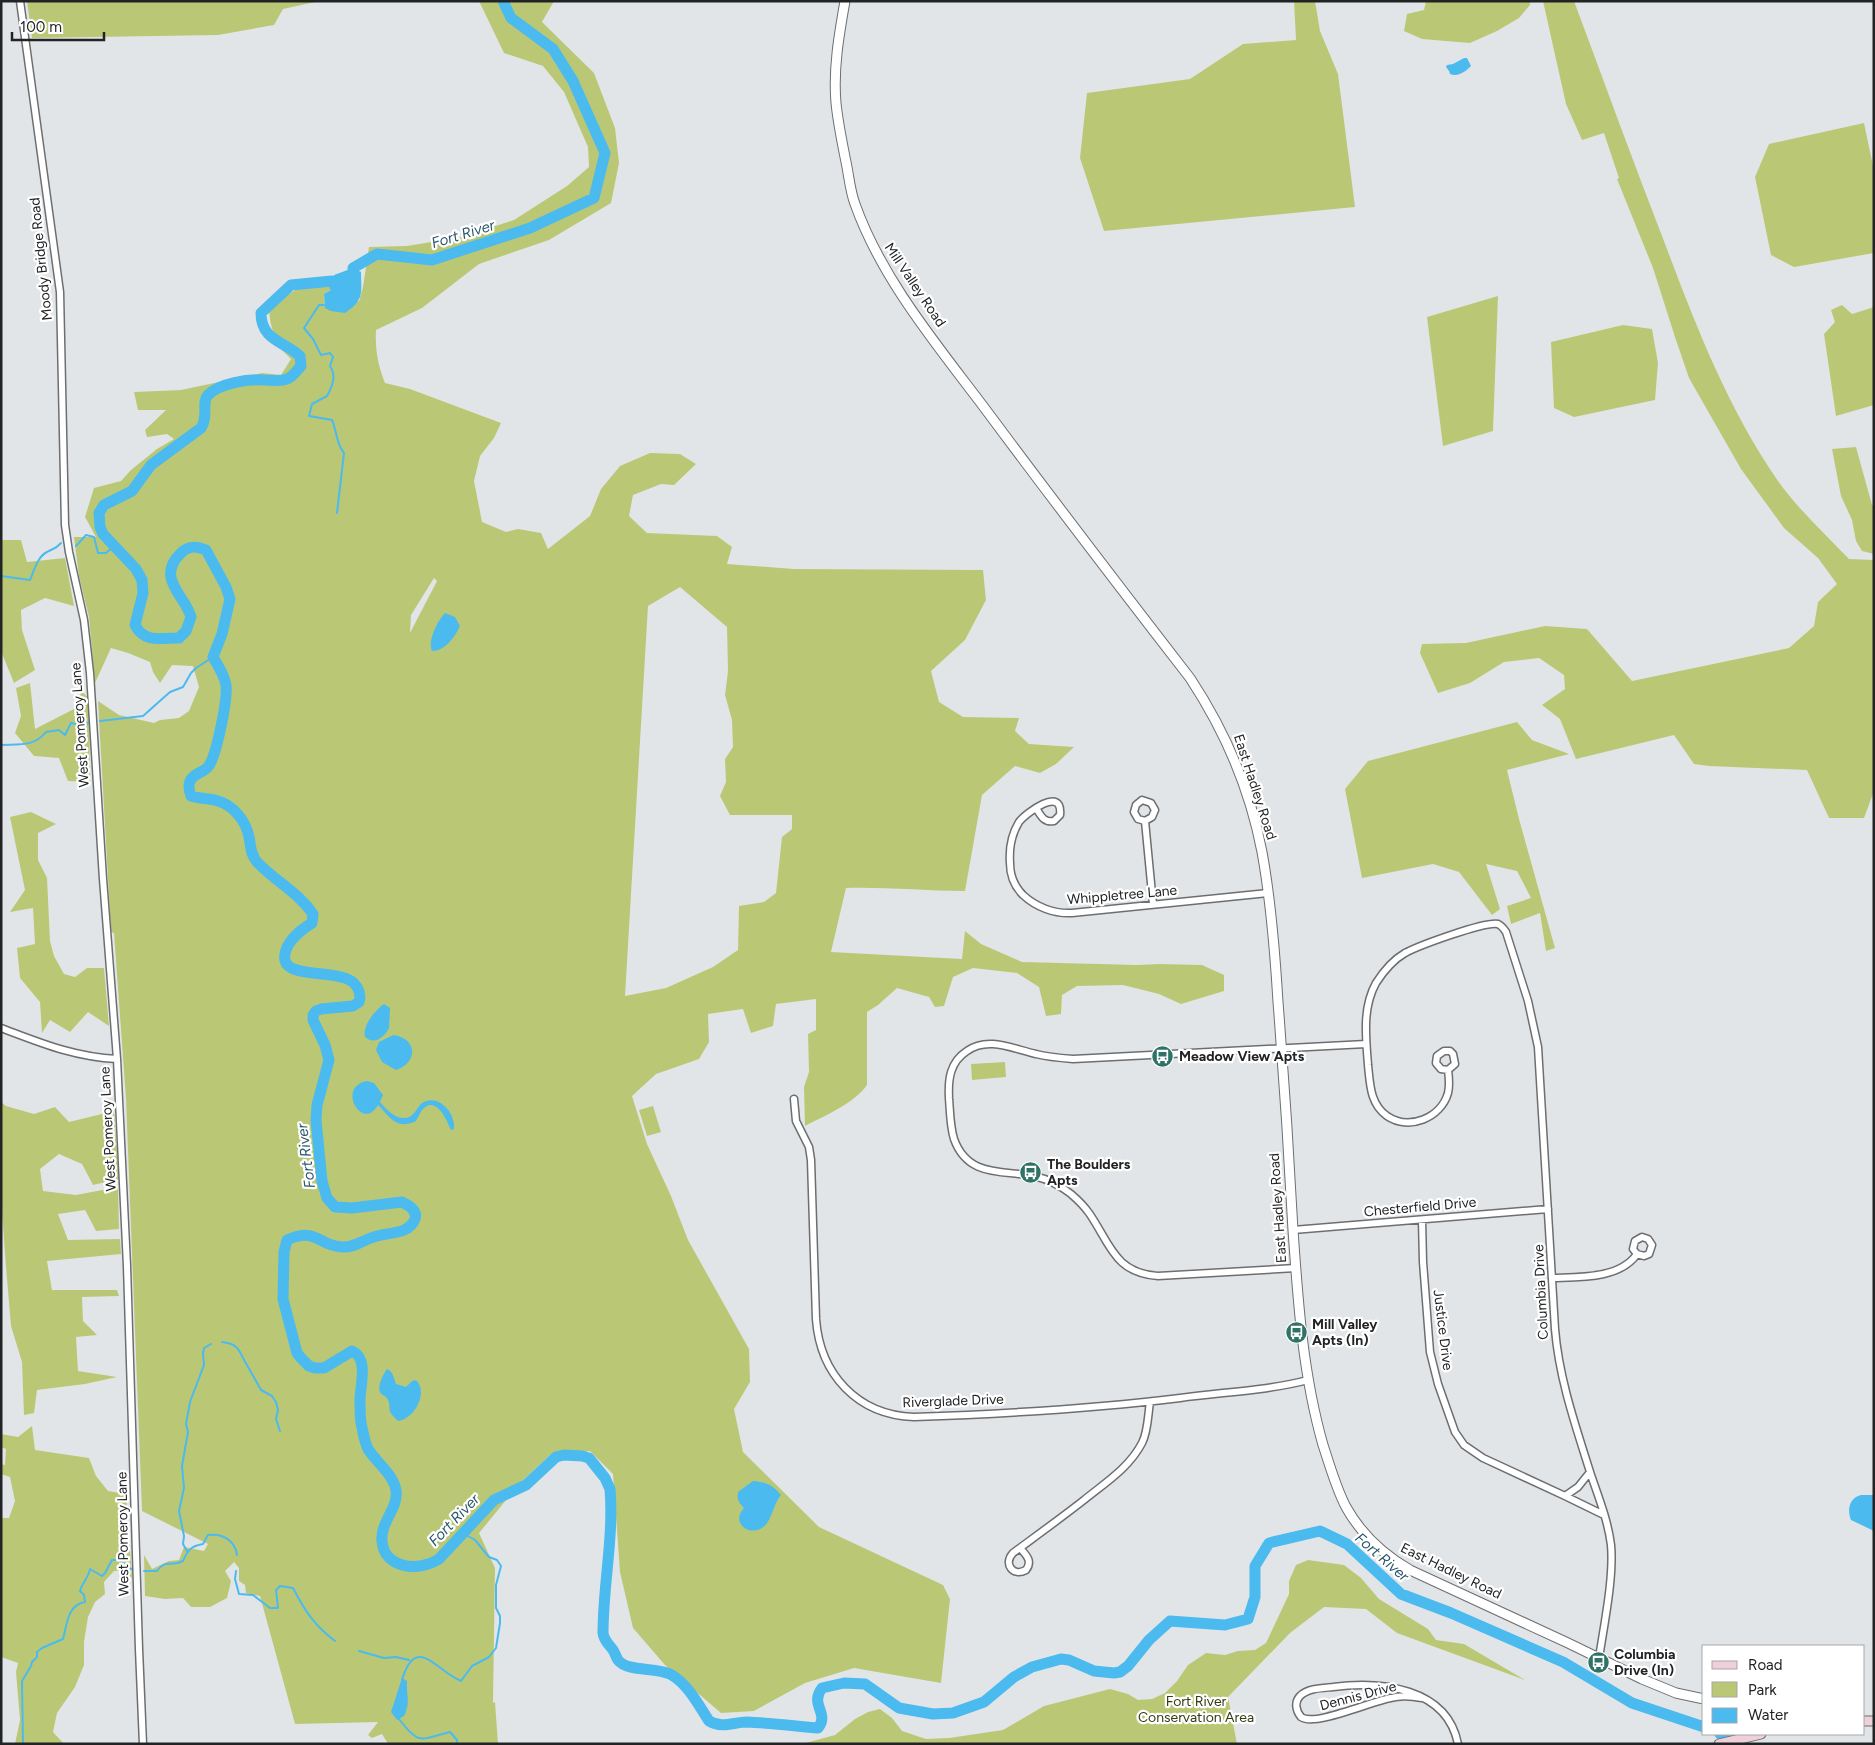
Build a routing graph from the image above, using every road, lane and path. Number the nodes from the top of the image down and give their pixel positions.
1 (20, 1) edge
2 (846, 1) edge
3 (64, 516) joint
4 (1084, 541) joint
5 (1036, 808) dead end
6 (1146, 821) dead end
7 (1268, 892) junction
8 (1154, 904) junction
9 (1, 1028) edge
10 (1366, 1044) junction
11 (1282, 1048) junction
12 (117, 1059) junction
13 (1448, 1070) dead end
14 (794, 1099) dead end
15 (1548, 1210) junction
16 (1422, 1220) junction
17 (1293, 1230) junction
18 (1637, 1254) dead end
19 (1296, 1268) junction
20 (1553, 1278) junction
21 (1308, 1380) junction
22 (1150, 1402) junction
23 (1590, 1472) junction
24 (1565, 1496) junction
25 (1604, 1515) junction
26 (1020, 1548) dead end
27 (1599, 1658) junction
28 (1422, 1698) junction
29 (1702, 1699) edge
30 (1754, 1735) edge
31 (1722, 1743) edge
32 (143, 1744) edge
33 (1458, 1744) edge

1 - 3 street, Moody Bridge Road
2 - 4 street, Mill Valley Road
3 - 12 street, West Pomeroy Lane
4 - 7 street, East Hadley Road
5 - 8 street, Whippletree Lane
6 - 8 street
7 - 8 street, Whippletree Lane
7 - 11 street, East Hadley Road
9 - 12 street
10 - 11 street
10 - 13 street
10 - 15 street, Columbia Drive
11 - 17 street, East Hadley Road
11 - 19 street
12 - 32 street, West Pomeroy Lane
14 - 22 street, Riverglade Drive
15 - 16 street, Chesterfield Drive
15 - 20 street, Columbia Drive
16 - 17 street, Chesterfield Drive
16 - 24 street, Justice Drive
17 - 19 street, East Hadley Road
18 - 20 street
19 - 21 street, East Hadley Road
20 - 23 street, Columbia Drive
21 - 22 street, Riverglade Drive
21 - 27 street, East Hadley Road
22 - 26 street
23 - 24 street
23 - 25 street, Columbia Drive
24 - 25 street, Justice Drive
25 - 27 street, Columbia Drive
27 - 29 street, East Hadley Road
28 - 28 street, Dennis Drive
28 - 33 street, Dennis Drive
30 - 31 main road

